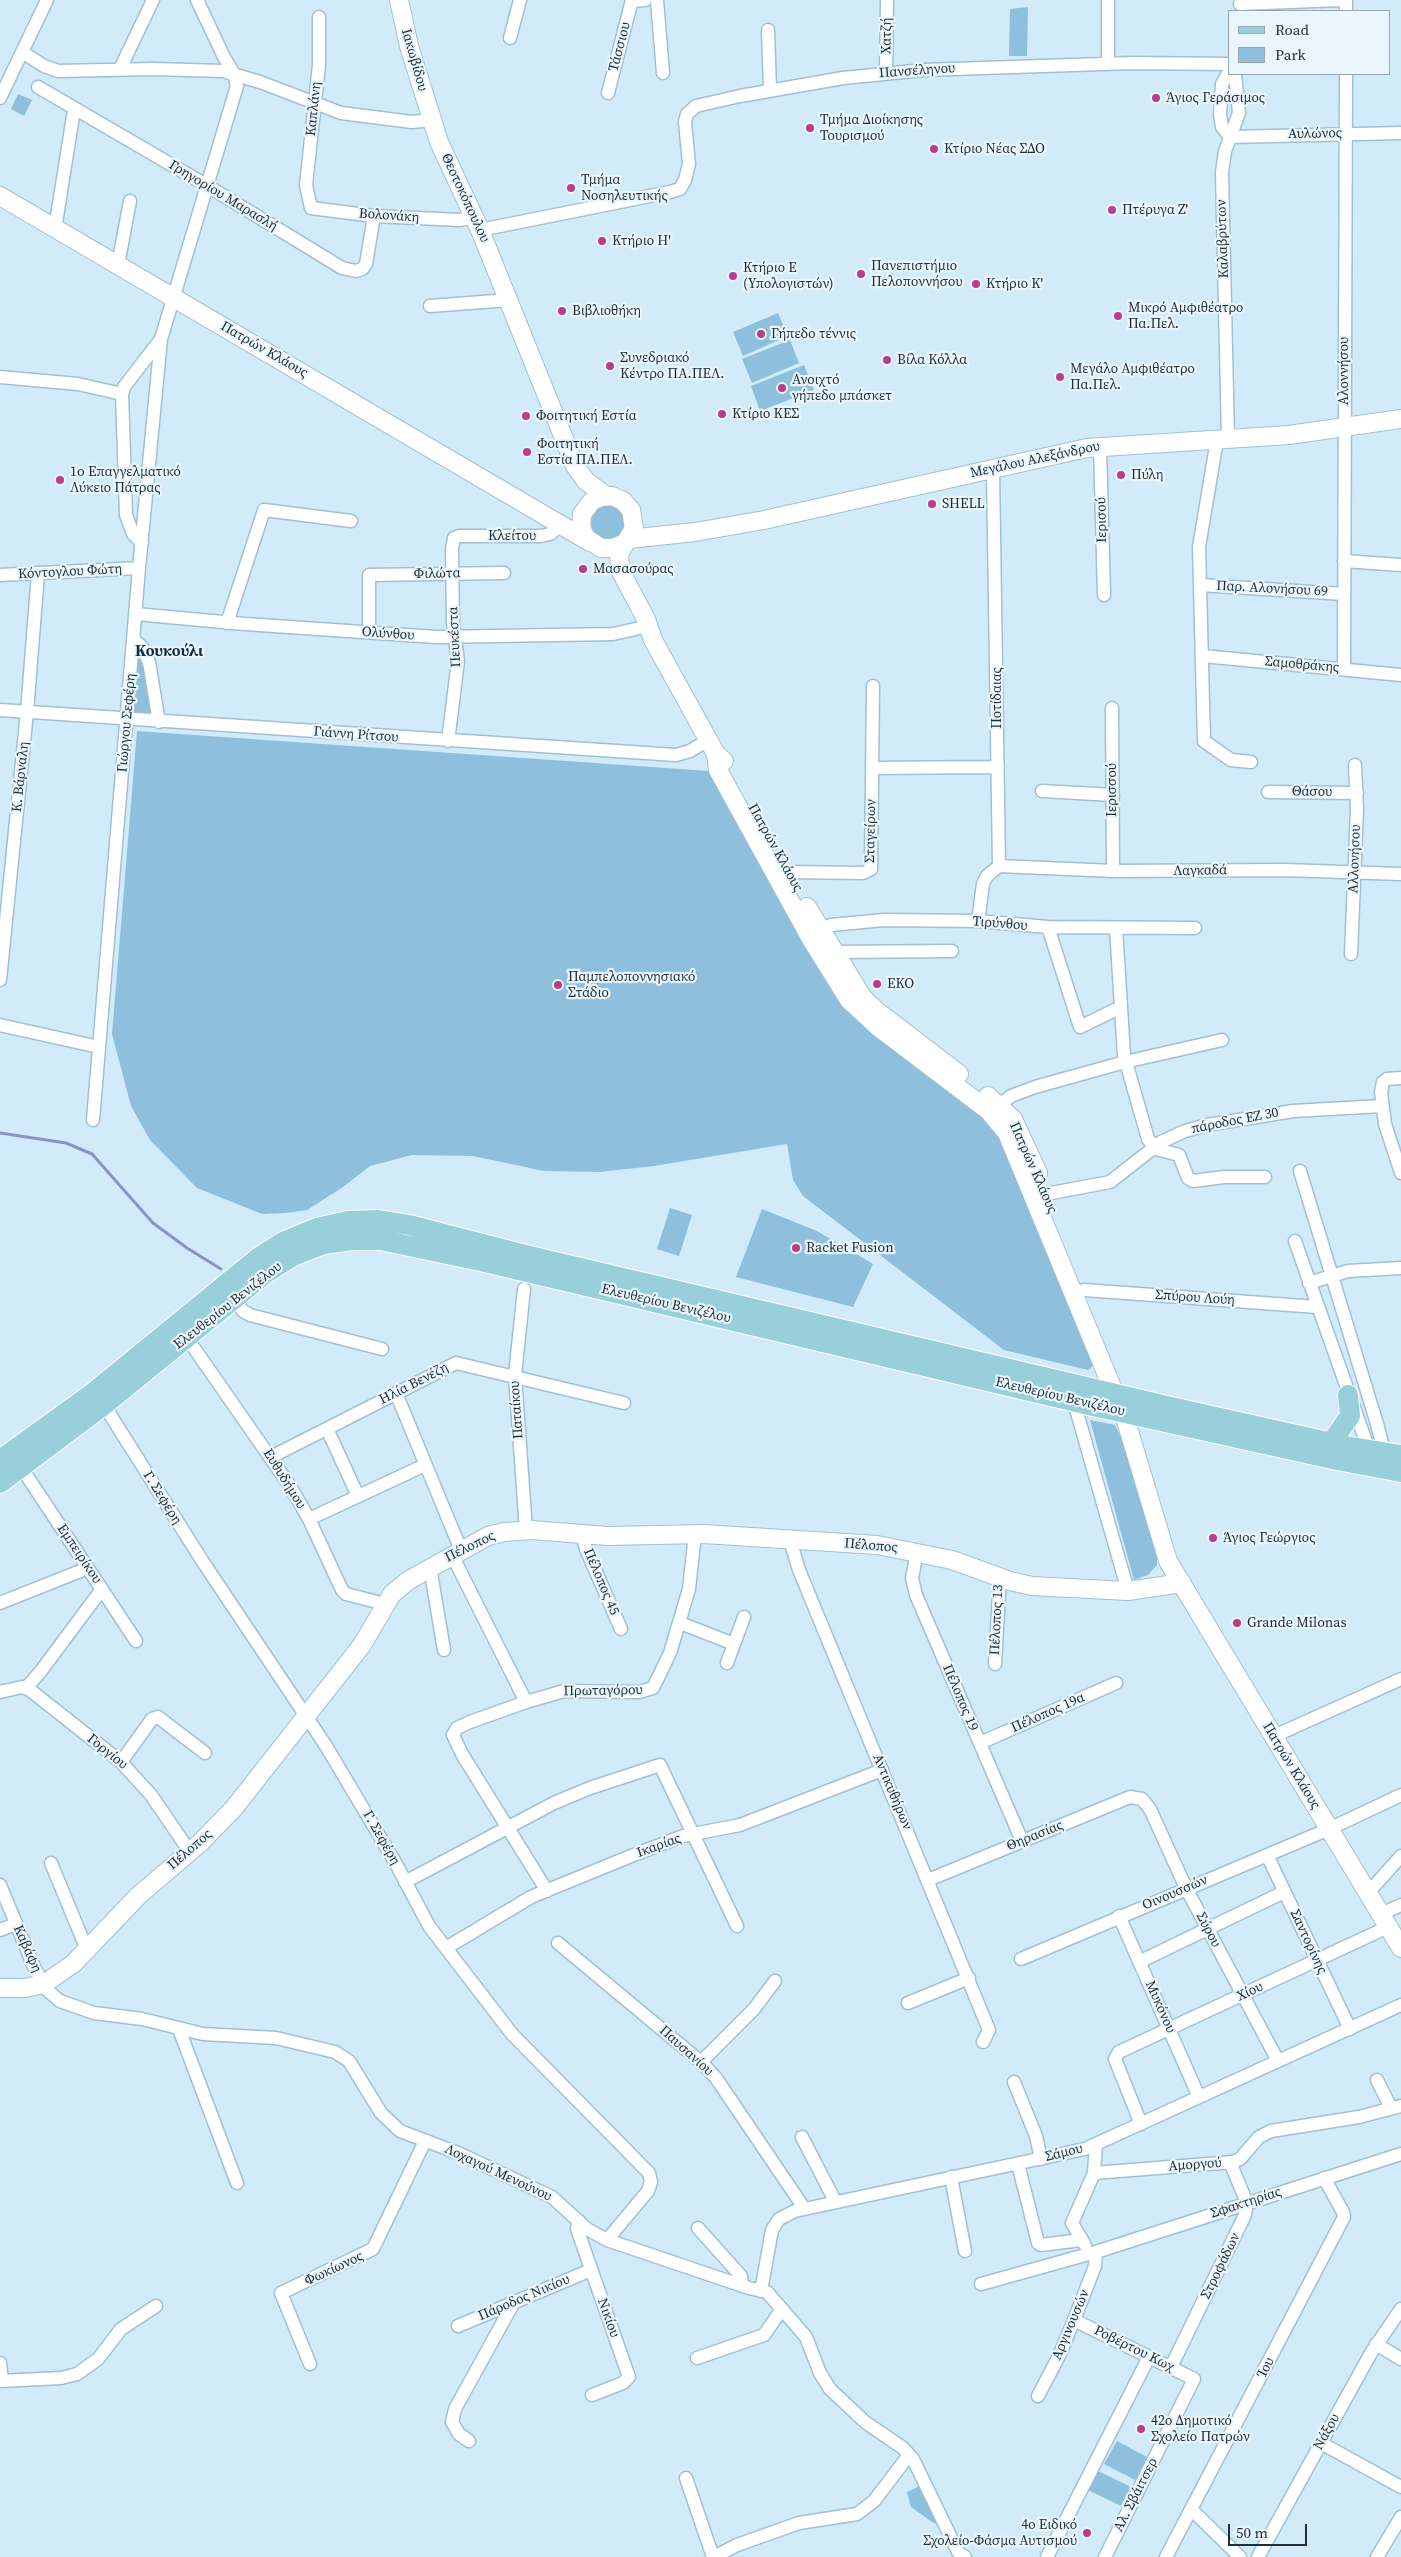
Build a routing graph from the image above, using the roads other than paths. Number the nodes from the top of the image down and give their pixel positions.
1 (47, 0) edge
2 (153, 0) edge
3 (197, 0) edge
4 (399, 0) edge
5 (520, 0) edge
6 (636, 0) edge
7 (657, 0) edge
8 (887, 0) edge
9 (1108, 0) edge
10 (1340, 0) edge
11 (1239, 5) edge
12 (319, 17) dead end
13 (768, 30) dead end
14 (510, 38) dead end
15 (22, 52) junction
16 (1108, 64) junction
17 (1228, 64) edge
18 (120, 69) junction
19 (663, 73) dead end
20 (886, 73) junction
21 (234, 74) junction
22 (1228, 74) edge
23 (1235, 75) edge
24 (1346, 75) edge
25 (38, 87) dead end
26 (770, 90) junction
27 (608, 93) dead end
28 (0, 98) edge
29 (316, 104) junction
30 (74, 110) junction
31 (432, 120) junction
32 (1345, 133) junction
33 (1401, 133) edge
34 (1230, 137) junction
35 (206, 185) junction
36 (680, 189) joint
37 (0, 196) edge
38 (130, 201) dead end
39 (308, 201) joint
40 (374, 216) junction
41 (478, 223) junction
42 (55, 229) junction
43 (118, 265) junction
44 (173, 297) junction
45 (509, 300) junction
46 (430, 306) dead end
47 (162, 339) junction
48 (0, 377) edge
49 (122, 394) junction
50 (1401, 419) edge
51 (1344, 428) junction
52 (1222, 439) junction
53 (1100, 446) junction
54 (575, 466) junction
55 (994, 468) junction
56 (606, 496) junction
57 (528, 504) junction
58 (631, 510) junction
59 (584, 511) junction
60 (351, 521) dead end
61 (561, 525) junction
62 (673, 534) junction
63 (459, 536) joint
64 (626, 541) junction
65 (142, 543) junction
66 (592, 544) junction
67 (1344, 561) junction
68 (1401, 565) edge
69 (140, 568) junction
70 (38, 573) junction
71 (504, 573) dead end
72 (452, 574) junction
73 (0, 575) edge
74 (1200, 585) junction
75 (1344, 594) junction
76 (1104, 595) dead end
77 (136, 614) junction
78 (227, 623) junction
79 (369, 632) junction
80 (647, 634) junction
81 (455, 637) junction
82 (134, 640) junction
83 (1203, 656) junction
84 (1344, 668) junction
85 (1401, 675) edge
86 (873, 686) dead end
87 (1112, 708) dead end
88 (0, 710) edge
89 (27, 712) junction
90 (127, 720) junction
91 (159, 722) junction
92 (448, 741) junction
93 (712, 747) junction
94 (1251, 762) dead end
95 (1355, 765) dead end
96 (998, 767) junction
97 (872, 768) junction
98 (1042, 791) dead end
99 (1268, 792) dead end
100 (1356, 793) junction
101 (1113, 795) junction
102 (999, 866) junction
103 (1113, 871) junction
104 (788, 872) junction
105 (1356, 872) junction
106 (1401, 874) edge
107 (978, 921) junction
108 (1048, 927) junction
109 (1116, 928) junction
110 (1195, 928) dead end
111 (815, 934) junction
112 (952, 951) dead end
113 (834, 952) junction
114 (1351, 954) dead end
115 (0, 980) edge
116 (1119, 1008) junction
117 (0, 1025) edge
118 (1222, 1040) dead end
119 (99, 1047) junction
120 (1125, 1062) junction
121 (1401, 1078) edge
122 (1000, 1105) junction
123 (1382, 1106) junction
124 (93, 1120) dead end
125 (1154, 1147) junction
126 (1300, 1171) dead end
127 (1401, 1173) edge
128 (1265, 1177) dead end
129 (1046, 1194) junction
130 (1294, 1241) dead end
131 (1401, 1268) edge
132 (1331, 1275) junction
133 (1309, 1283) junction
134 (524, 1290) dead end
135 (1078, 1292) junction
136 (234, 1300) junction
137 (1317, 1307) junction
138 (187, 1338) junction
139 (382, 1349) dead end
140 (515, 1375) junction
141 (396, 1393) junction
142 (1348, 1395) junction
143 (624, 1402) dead end
144 (1074, 1402) junction
145 (1124, 1404) junction
146 (104, 1405) junction
147 (327, 1429) junction
148 (1330, 1443) junction
149 (1383, 1456) edge
150 (271, 1457) junction
151 (0, 1460) edge
152 (425, 1465) junction
153 (21, 1468) junction
154 (1401, 1472) edge
155 (0, 1483) edge
156 (358, 1496) junction
157 (309, 1519) junction
158 (526, 1530) junction
159 (582, 1534) junction
160 (695, 1534) junction
161 (790, 1540) junction
162 (456, 1552) junction
163 (917, 1552) junction
164 (430, 1567) junction
165 (88, 1568) junction
166 (1000, 1577) junction
167 (1182, 1583) junction
168 (102, 1589) junction
169 (1128, 1591) junction
170 (0, 1603) edge
171 (385, 1604) junction
172 (744, 1617) dead end
173 (680, 1623) junction
174 (621, 1629) dead end
175 (136, 1641) dead end
176 (734, 1644) junction
177 (444, 1650) dead end
178 (727, 1663) dead end
179 (995, 1664) dead end
180 (1401, 1679) edge
181 (1116, 1683) dead end
182 (26, 1688) junction
183 (0, 1692) edge
184 (526, 1702) junction
185 (307, 1716) junction
186 (1274, 1736) junction
187 (980, 1743) junction
188 (205, 1753) dead end
189 (120, 1762) junction
190 (882, 1770) junction
191 (1401, 1795) edge
192 (1142, 1799) joint
193 (508, 1826) junction
194 (1329, 1829) junction
195 (692, 1834) junction
196 (1022, 1841) junction
197 (190, 1852) junction
198 (1266, 1855) junction
199 (1401, 1856) edge
200 (50, 1863) dead end
201 (928, 1880) junction
202 (405, 1882) junction
203 (0, 1885) edge
204 (1186, 1888) junction
205 (547, 1891) junction
206 (1284, 1892) junction
207 (1368, 1893) junction
208 (1401, 1905) edge
209 (1119, 1916) junction
210 (1384, 1921) junction
211 (16, 1924) junction
212 (737, 1926) dead end
213 (1207, 1929) junction
214 (0, 1930) edge
215 (558, 1943) dead end
216 (446, 1948) junction
217 (1401, 1948) edge
218 (87, 1950) junction
219 (1021, 1959) dead end
220 (1317, 1961) junction
221 (1139, 1962) junction
222 (969, 1978) junction
223 (774, 1981) dead end
224 (44, 1984) junction
225 (0, 1988) edge
226 (1244, 1995) junction
227 (908, 2003) dead end
228 (1401, 2005) edge
229 (1170, 2028) junction
230 (179, 2029) junction
231 (1350, 2029) junction
232 (982, 2042) dead end
233 (1278, 2061) junction
234 (701, 2062) junction
235 (1377, 2080) dead end
236 (1014, 2082) dead end
237 (1200, 2097) junction
238 (1396, 2107) edge
239 (1141, 2124) junction
240 (802, 2137) dead end
241 (425, 2140) junction
242 (1096, 2144) junction
243 (1401, 2154) edge
244 (1041, 2159) junction
245 (1230, 2162) junction
246 (1018, 2164) junction
247 (1094, 2173) junction
248 (951, 2177) junction
249 (1324, 2178) junction
250 (237, 2183) dead end
251 (835, 2201) junction
252 (1246, 2203) junction
253 (804, 2208) junction
254 (579, 2221) junction
255 (698, 2228) dead end
256 (607, 2240) junction
257 (1081, 2240) junction
258 (965, 2251) dead end
259 (1093, 2252) junction
260 (591, 2270) junction
261 (981, 2284) dead end
262 (742, 2286) junction
263 (761, 2291) junction
264 (514, 2302) junction
265 (156, 2306) dead end
266 (1401, 2309) edge
267 (782, 2310) junction
268 (1074, 2320) junction
269 (458, 2326) dead end
270 (1376, 2344) junction
271 (1149, 2357) junction
272 (698, 2358) dead end
273 (1401, 2359) edge
274 (0, 2364) edge
275 (310, 2364) dead end
276 (1171, 2367) junction
277 (1194, 2379) joint
278 (1, 2381) edge
279 (592, 2395) dead end
280 (1038, 2396) dead end
281 (469, 2441) dead end
282 (1321, 2443) junction
283 (909, 2455) junction
284 (686, 2478) dead end
285 (1401, 2487) edge
286 (1191, 2509) junction
287 (1401, 2517) edge
288 (959, 2555) edge
289 (714, 2557) edge
290 (1047, 2557) edge
291 (1104, 2557) edge
292 (1166, 2557) edge
293 (1240, 2557) edge
294 (1258, 2557) edge
295 (1377, 2557) edge

1 - 15 street
2 - 18 street
3 - 21 street
4 - 31 main road, Ιακωβίδου
5 - 14 street
6 - 27 street, Τάσσιου
7 - 19 street
8 - 20 street, Χατζή
9 - 16 street
10 - 11 street
12 - 29 street, Καπλάνη
13 - 26 street
15 - 18 street
15 - 28 street
16 - 17 street, Πανσέληνου
16 - 20 street, Πανσέληνου
18 - 21 street
20 - 26 street, Πανσέληνου
21 - 29 street
21 - 35 street, Γιώργου Σεφέρη
22 - 34 street
23 - 34 street, Καλαβρύτων
24 - 32 street, Αλοννήσου
25 - 30 street, Γρηγορίου Μαρασλή
26 - 36 street, Πανσέληνου
29 - 31 street
29 - 39 street, Καπλάνη
30 - 35 street, Γρηγορίου Μαρασλή
30 - 42 street
31 - 41 main road, Θεοτοκόπουλου
32 - 33 street, Αυλώνος
32 - 34 street, Αυλώνος
32 - 51 street, Αλοννήσου
34 - 52 street, Καλαβρύτων
35 - 40 street, Γρηγορίου Μαρασλή
35 - 44 street, Γιώργου Σεφέρη
36 - 41 street, Βολονάκη
37 - 42 main road, Πατρών Κλάους
38 - 43 street
39 - 40 street, Βολονάκη
40 - 41 street, Βολονάκη
41 - 45 main road, Θεοτοκόπουλου
42 - 43 main road, Πατρών Κλάους
43 - 44 main road, Πατρών Κλάους
44 - 47 street, Γιώργου Σεφέρη
44 - 57 main road, Πατρών Κλάους
45 - 46 street
45 - 54 main road, Θεοτοκόπουλου
47 - 49 street
47 - 65 street, Γιώργου Σεφέρη
48 - 49 street
49 - 65 street
50 - 51 main road, Μεγάλου Αλεξάνδρου
51 - 52 main road, Μεγάλου Αλεξάνδρου
51 - 67 street, Αλοννήσου
52 - 53 main road, Μεγάλου Αλεξάνδρου
52 - 74 street, Καλαβρύτων
53 - 55 main road, Μεγάλου Αλεξάνδρου
53 - 76 street, Ιερισού
54 - 56 main road
54 - 59 main road
55 - 62 main road, Μεγάλου Αλεξάνδρου
55 - 96 street, Ποτίδαιας
56 - 58 main road
56 - 59 main road
57 - 59 main road
57 - 61 main road
58 - 62 main road
58 - 64 main road
59 - 66 main road
60 - 78 street
61 - 63 street, Κλείτου
61 - 66 main road
62 - 64 main road, Μεγάλου Αλεξάνδρου
63 - 72 street, Πευκέστα
64 - 66 main road
64 - 80 main road
65 - 69 street, Γιώργου Σεφέρη
66 - 80 main road
67 - 68 street
67 - 75 street, Αλοννήσου
69 - 70 street, Κόντογλου Φώτη
69 - 77 street, Γιώργου Σεφέρη
70 - 73 street, Κόντογλου Φώτη
70 - 89 street, Κ. Βάρναλη
71 - 72 street, Φιλώτα
72 - 79 street, Φιλώτα
72 - 81 street, Πευκέστα
74 - 75 street, Παρ. Αλονήσου 69
74 - 83 street, Καλαβρύτων
75 - 84 street, Αλοννήσου
77 - 78 street, Ολύνθου
77 - 82 street, Γιώργου Σεφέρη
78 - 79 street, Ολύνθου
79 - 81 street, Ολύνθου
80 - 81 street, Ολύνθου
80 - 93 main road, Πατρών Κλάους
81 - 92 street, Πευκέστα
82 - 90 street, Γιώργου Σεφέρη
82 - 91 street
83 - 84 street, Σαμοθράκης
83 - 94 street, Καλαβρύτων
84 - 85 street, Σαμοθράκης
86 - 97 street, Σταγείρων
87 - 101 street, Ιερισσού
88 - 89 street, Γιάννη Ρίτσου
89 - 90 street, Γιάννη Ρίτσου
89 - 115 street, Κ. Βάρναλη
90 - 91 street, Γιάννη Ρίτσου
90 - 119 street, Γιώργου Σεφέρη
91 - 92 street, Γιάννη Ρίτσου
92 - 93 street, Γιάννη Ρίτσου
93 - 104 main road, Πατρών Κλάους
93 - 111 main road, Πατρών Κλάους
95 - 100 street, Αλλονήσου
96 - 97 street
96 - 102 street, Ποτίδαιας
97 - 104 street, Σταγείρων
98 - 101 street
99 - 100 street, Θάσου
100 - 105 street, Αλλονήσου
101 - 103 street, Ιερισσού
102 - 103 street, Λαγκαδά
102 - 107 street
103 - 105 street, Λαγκαδά
104 - 111 main road, Πατρών Κλάους
105 - 106 street, Λαγκαδά
105 - 114 street, Αλλονήσου
107 - 108 street, Τιρύνθου
107 - 111 street, Τιρύνθου
108 - 109 street, Τιρύνθου
108 - 116 street
109 - 110 street, Τιρύνθου
109 - 116 street
111 - 113 main road, Πατρών Κλάους
111 - 135 main road, Πατρών Κλάους
112 - 113 street
113 - 122 main road, Πατρών Κλάους
116 - 120 street
117 - 119 street
118 - 120 street
119 - 124 street, Γιώργου Σεφέρη
120 - 122 street
120 - 125 street
121 - 123 street
122 - 129 main road, Πατρών Κλάους
123 - 125 street, πάροδος ΕΖ 30
123 - 127 street
125 - 128 street
125 - 129 street, πάροδος ΕΖ 30
126 - 132 street
129 - 135 main road, Πατρών Κλάους
130 - 133 street
131 - 132 street
132 - 133 street
132 - 149 street
133 - 137 street
134 - 140 street, Παταίκου
135 - 137 street, Σπύρου Λούη
135 - 145 main road, Πατρών Κλάους
136 - 138 main road, Ελευθερίου Βενιζέλου
136 - 139 street
136 - 144 main road, Ελευθερίου Βενιζέλου
137 - 142 street
138 - 146 main road, Ελευθερίου Βενιζέλου
138 - 150 street, Ευθυδήμου
140 - 141 street, Ηλία Βενέζη
140 - 143 street, Ηλία Βενέζη
140 - 158 street, Παταίκου
141 - 147 street, Ηλία Βενέζη
141 - 152 street
142 - 148 main road
142 - 149 street
144 - 145 main road, Ελευθερίου Βενιζέλου
144 - 169 street
145 - 148 main road, Ελευθερίου Βενιζέλου
145 - 149 main road, Ελευθερίου Βενιζέλου
145 - 151 main road, Ελευθερίου Βενιζέλου
145 - 167 main road, Πατρών Κλάους
146 - 153 main road, Ελευθερίου Βενιζέλου
146 - 185 street, Γ. Σεφέρη
147 - 150 street, Ηλία Βενέζη
147 - 156 street
148 - 149 main road, Ελευθερίου Βενιζέλου
149 - 154 main road, Ελευθερίου Βενιζέλου
150 - 157 street, Ευθυδήμου
152 - 156 street
152 - 162 street
153 - 155 main road, Ελευθερίου Βενιζέλου
153 - 165 street, Εμπειρίκου
156 - 157 street
157 - 171 street, Ευθυδήμου
158 - 159 main road, Πέλοπος
158 - 162 main road, Πέλοπος
159 - 160 main road, Πέλοπος
159 - 174 street, Πέλοπος 45
160 - 161 main road, Πέλοπος
160 - 173 street, Πρωταγόρου
161 - 163 main road, Πέλοπος
161 - 190 street, Αντικυθήρων
162 - 164 main road, Πέλοπος
162 - 184 street
163 - 166 main road, Πέλοπος
163 - 187 street, Πέλοπος 19
164 - 171 main road, Πέλοπος
164 - 177 street
165 - 168 street, Εμπειρίκου
165 - 170 street
166 - 169 main road, Πέλοπος
166 - 179 street, Πέλοπος 13
167 - 169 main road, Πέλοπος
167 - 186 main road, Πατρών Κλάους
168 - 175 street, Εμπειρίκου
168 - 182 street
171 - 185 main road, Πέλοπος
172 - 176 street
173 - 176 street
173 - 184 street, Πρωταγόρου
176 - 178 street
180 - 186 street
181 - 187 street, Πέλοπος 19α
182 - 183 street
182 - 189 street, Γοργίου
184 - 193 street
185 - 197 main road, Πέλοπος
185 - 202 street, Γ. Σεφέρη
186 - 194 main road, Πατρών Κλάους
187 - 196 street, Πέλοπος 19
188 - 189 street
189 - 197 street, Γοργίου
190 - 195 street, Ικαρίας
190 - 201 street, Αντικυθήρων
191 - 194 street, Οινουσσών
192 - 196 street, Θηρασίας
192 - 204 street, Σύρου
193 - 195 street
193 - 202 street
193 - 205 street
194 - 198 street, Οινουσσών
194 - 207 main road, Πατρών Κλάους
195 - 205 street, Ικαρίας
195 - 212 street
196 - 201 street, Θηρασίας
197 - 218 main road, Πέλοπος
198 - 204 street, Οινουσσών
198 - 206 street, Σαντορίνης
199 - 207 street
200 - 218 street
201 - 222 street, Αντικυθήρων
202 - 216 street, Γ. Σεφέρη
203 - 211 street, Καβάφη
204 - 209 street, Οινουσσών
204 - 213 street, Σύρου
205 - 216 street, Ικαρίας
206 - 213 street
206 - 220 street, Σαντορίνης
207 - 210 main road, Πατρών Κλάους
208 - 210 street, Χίου
209 - 219 street, Οινουσσών
209 - 221 street, Μυκόνου
210 - 217 main road, Πατρών Κλάους
210 - 220 street, Χίου
211 - 214 street
211 - 224 street, Καβάφη
213 - 221 street
213 - 226 street, Σύρου
215 - 234 street, Παυσανίου
216 - 256 street, Γ. Σεφέρη
218 - 224 main road, Πέλοπος
220 - 226 street, Χίου
220 - 231 street, Σαντορίνης
221 - 229 street, Μυκόνου
222 - 227 street
222 - 232 street, Αντικυθήρων
223 - 234 street
224 - 225 main road, Πέλοπος
224 - 230 street, Λοχαγού Μενούνου
226 - 229 street, Χίου
226 - 233 street, Σύρου
228 - 231 street, Σάμου
229 - 237 street, Μυκόνου
229 - 239 street, Χίου
230 - 241 street, Λοχαγού Μενούνου
230 - 250 street
231 - 233 street, Σάμου
233 - 237 street, Σάμου
234 - 253 street, Παυσανίου
235 - 238 street
236 - 244 street
237 - 239 street, Σάμου
238 - 245 street, Αμοργού
239 - 242 street, Σάμου
240 - 251 street
241 - 254 street, Λοχαγού Μενούνου
241 - 275 street, Φωκίωνος
242 - 244 street, Σάμου
242 - 247 street
243 - 249 street, Σφακτηρίας
244 - 246 street, Σάμου
245 - 247 street, Αμοργού
245 - 252 street
246 - 248 street, Σάμου
246 - 257 street
247 - 257 street
248 - 251 street, Σάμου
248 - 258 street
249 - 252 street, Σφακτηρίας
249 - 286 street, Ίου
251 - 253 street, Σάμου
252 - 259 street, Σφακτηρίας
252 - 276 street, Στροφάδων
253 - 263 street, Σάμου
254 - 256 street, Λοχαγού Μενούνου
254 - 260 street, Νικίου
255 - 262 street
256 - 262 street, Λοχαγού Μενούνου
257 - 259 street
259 - 261 street, Σφακτηρίας
259 - 268 street, Αργινουσών
260 - 264 street, Πάροδος Νικίου
260 - 279 street, Νικίου
262 - 263 street, Λοχαγού Μενούνου
263 - 267 street, Λοχαγού Μενούνου
264 - 269 street, Πάροδος Νικίου
264 - 281 street
265 - 278 street
266 - 270 street, Νάξου
267 - 272 street
267 - 283 street, Λοχαγού Μενούνου
268 - 271 street, Ροβέρτου Κωχ
268 - 280 street, Αργινουσών
270 - 273 street
270 - 282 street, Νάξου
271 - 276 street, Ροβέρτου Κωχ
271 - 290 street
274 - 278 street
276 - 277 street, Ροβέρτου Κωχ
277 - 291 street, Αλ. Σβάιτσερ
282 - 285 street
282 - 294 street, Νάξου
283 - 288 street, Λοχαγού Μενούνου
283 - 289 street
284 - 289 street
286 - 292 street, Ίου
286 - 293 street
287 - 295 street

